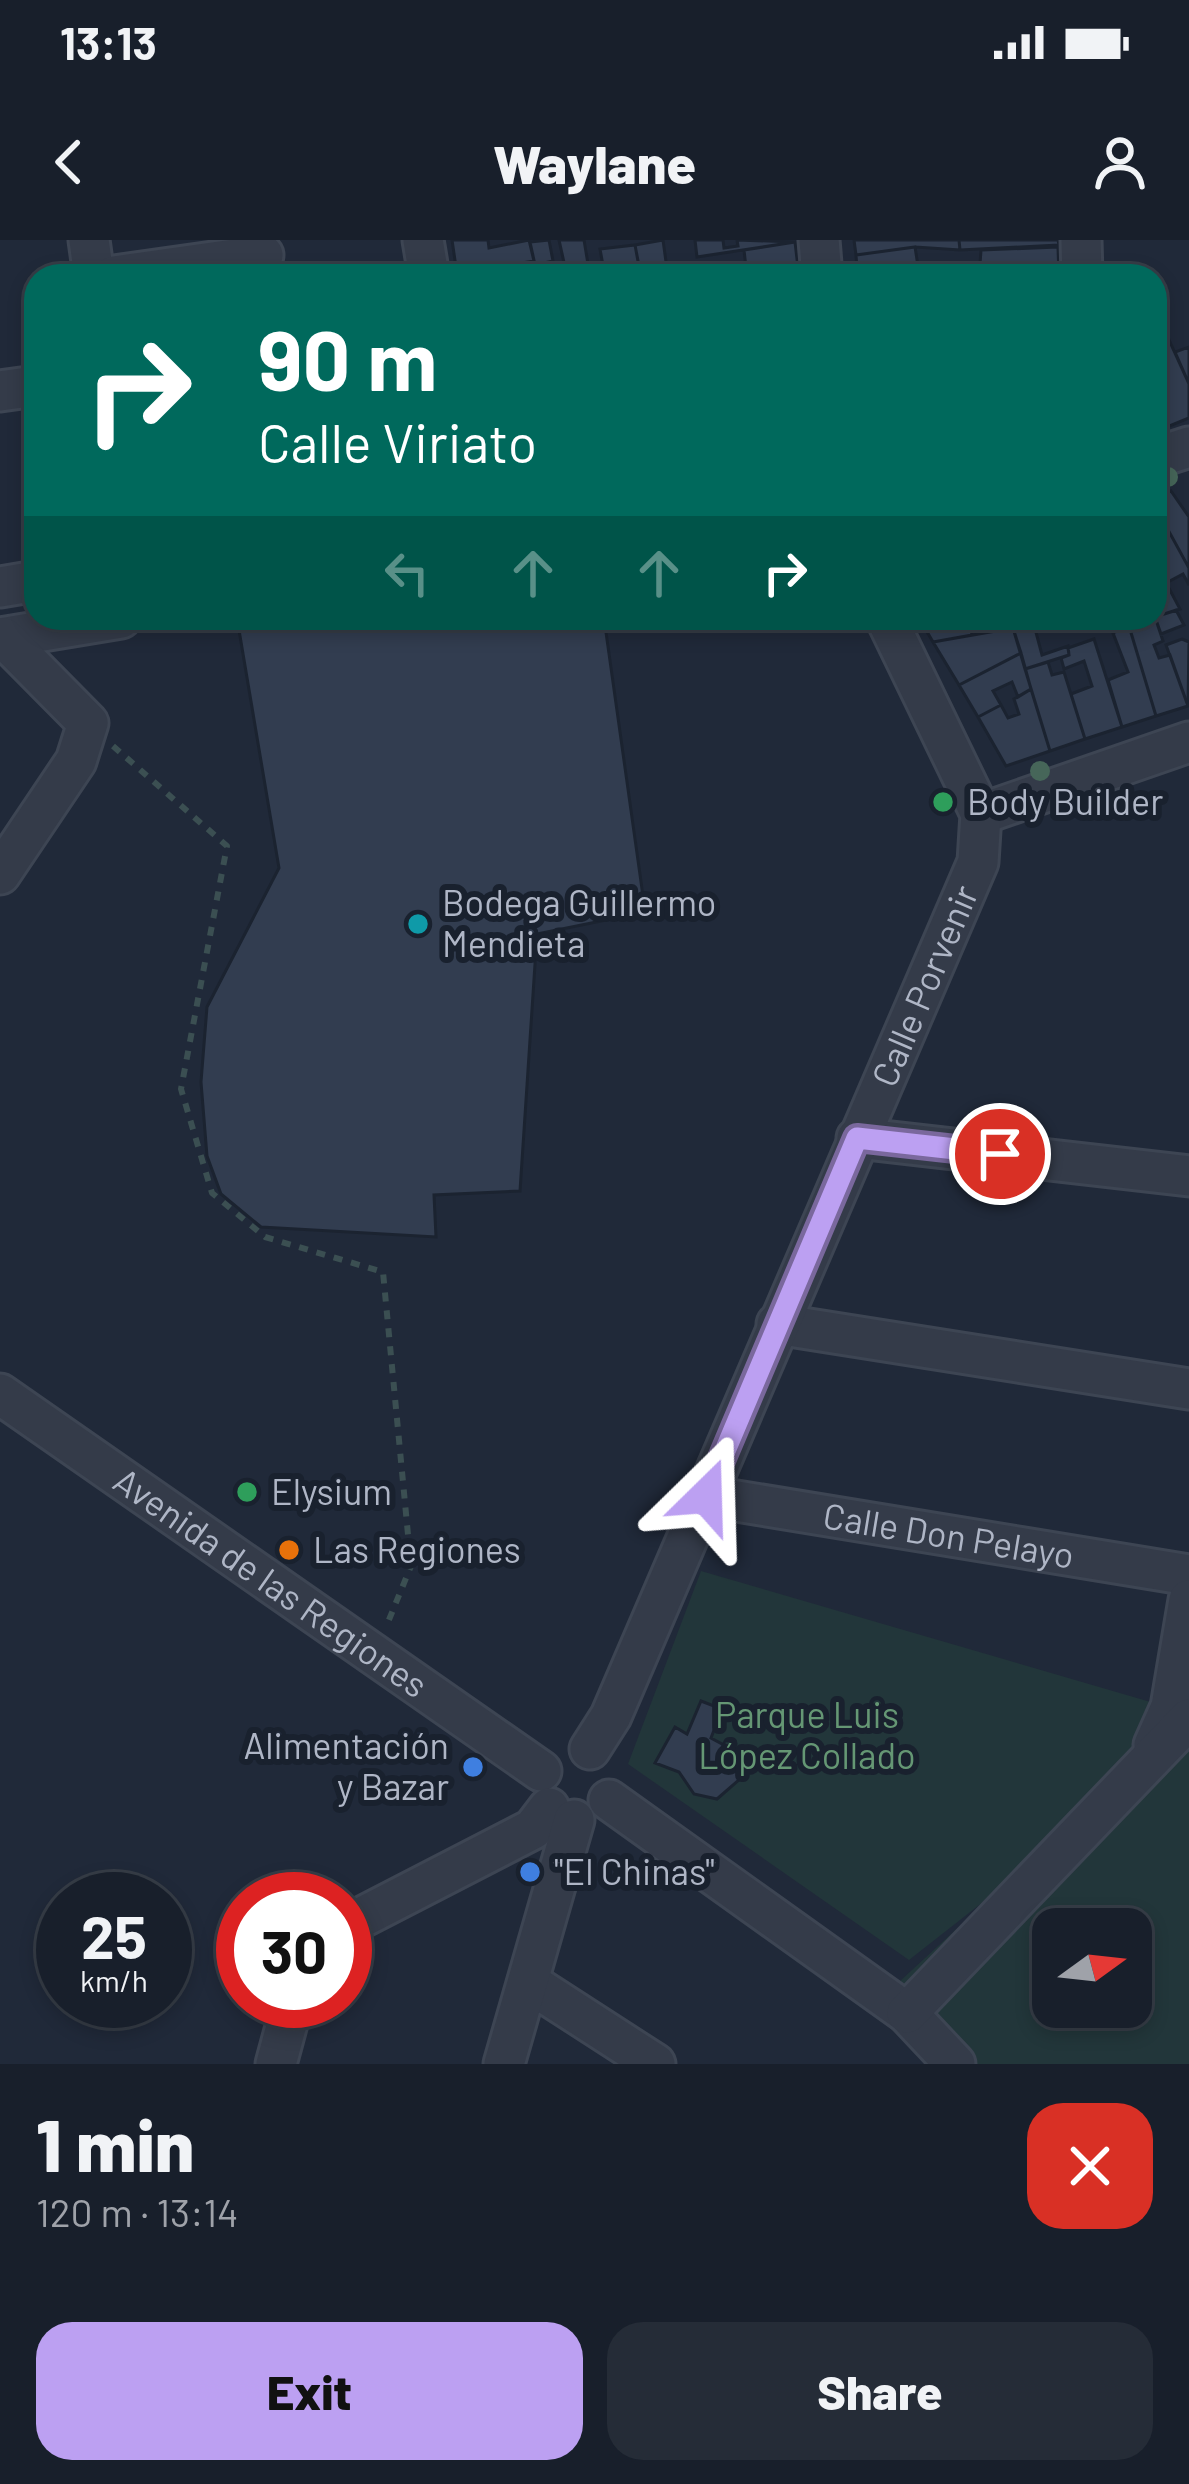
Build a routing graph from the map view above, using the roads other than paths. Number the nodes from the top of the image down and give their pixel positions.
1 (263, 255) dead end
2 (199, 264) edge
3 (50, 630) edge
4 (892, 630) edge
5 (2, 638) edge
6 (1189, 742) edge
7 (981, 814) junction
8 (0, 874) edge
9 (857, 1138) junction
10 (1189, 1176) edge
11 (777, 1324) junction
12 (1189, 1389) edge
13 (0, 1394) edge
14 (706, 1496) junction
15 (1189, 1575) edge
16 (1189, 1600) edge
17 (1189, 1719) edge
18 (590, 1749) junction
19 (1148, 1758) junction
20 (609, 1799) junction
21 (554, 1800) junction
22 (372, 1912) edge
23 (528, 1982) junction
24 (907, 2013) junction
25 (286, 2028) edge
26 (937, 2058) edge
27 (276, 2064) edge
28 (504, 2064) edge
29 (655, 2064) edge

1 - 2 street
3 - 5 street
4 - 7 street
5 - 8 street
6 - 7 street
7 - 9 street, Calle Porvenir
9 - 10 street
9 - 11 street, Calle Porvenir
11 - 12 street
11 - 14 street, Calle Porvenir
13 - 21 street, Avenida de las Regiones
14 - 15 street, Calle Don Pelayo
14 - 18 street, Calle Porvenir
16 - 19 street
17 - 19 street
18 - 20 street
18 - 21 street
19 - 24 street
20 - 21 street
20 - 24 street
21 - 22 street
21 - 23 street
23 - 28 street
23 - 29 street
24 - 26 street
25 - 27 street

